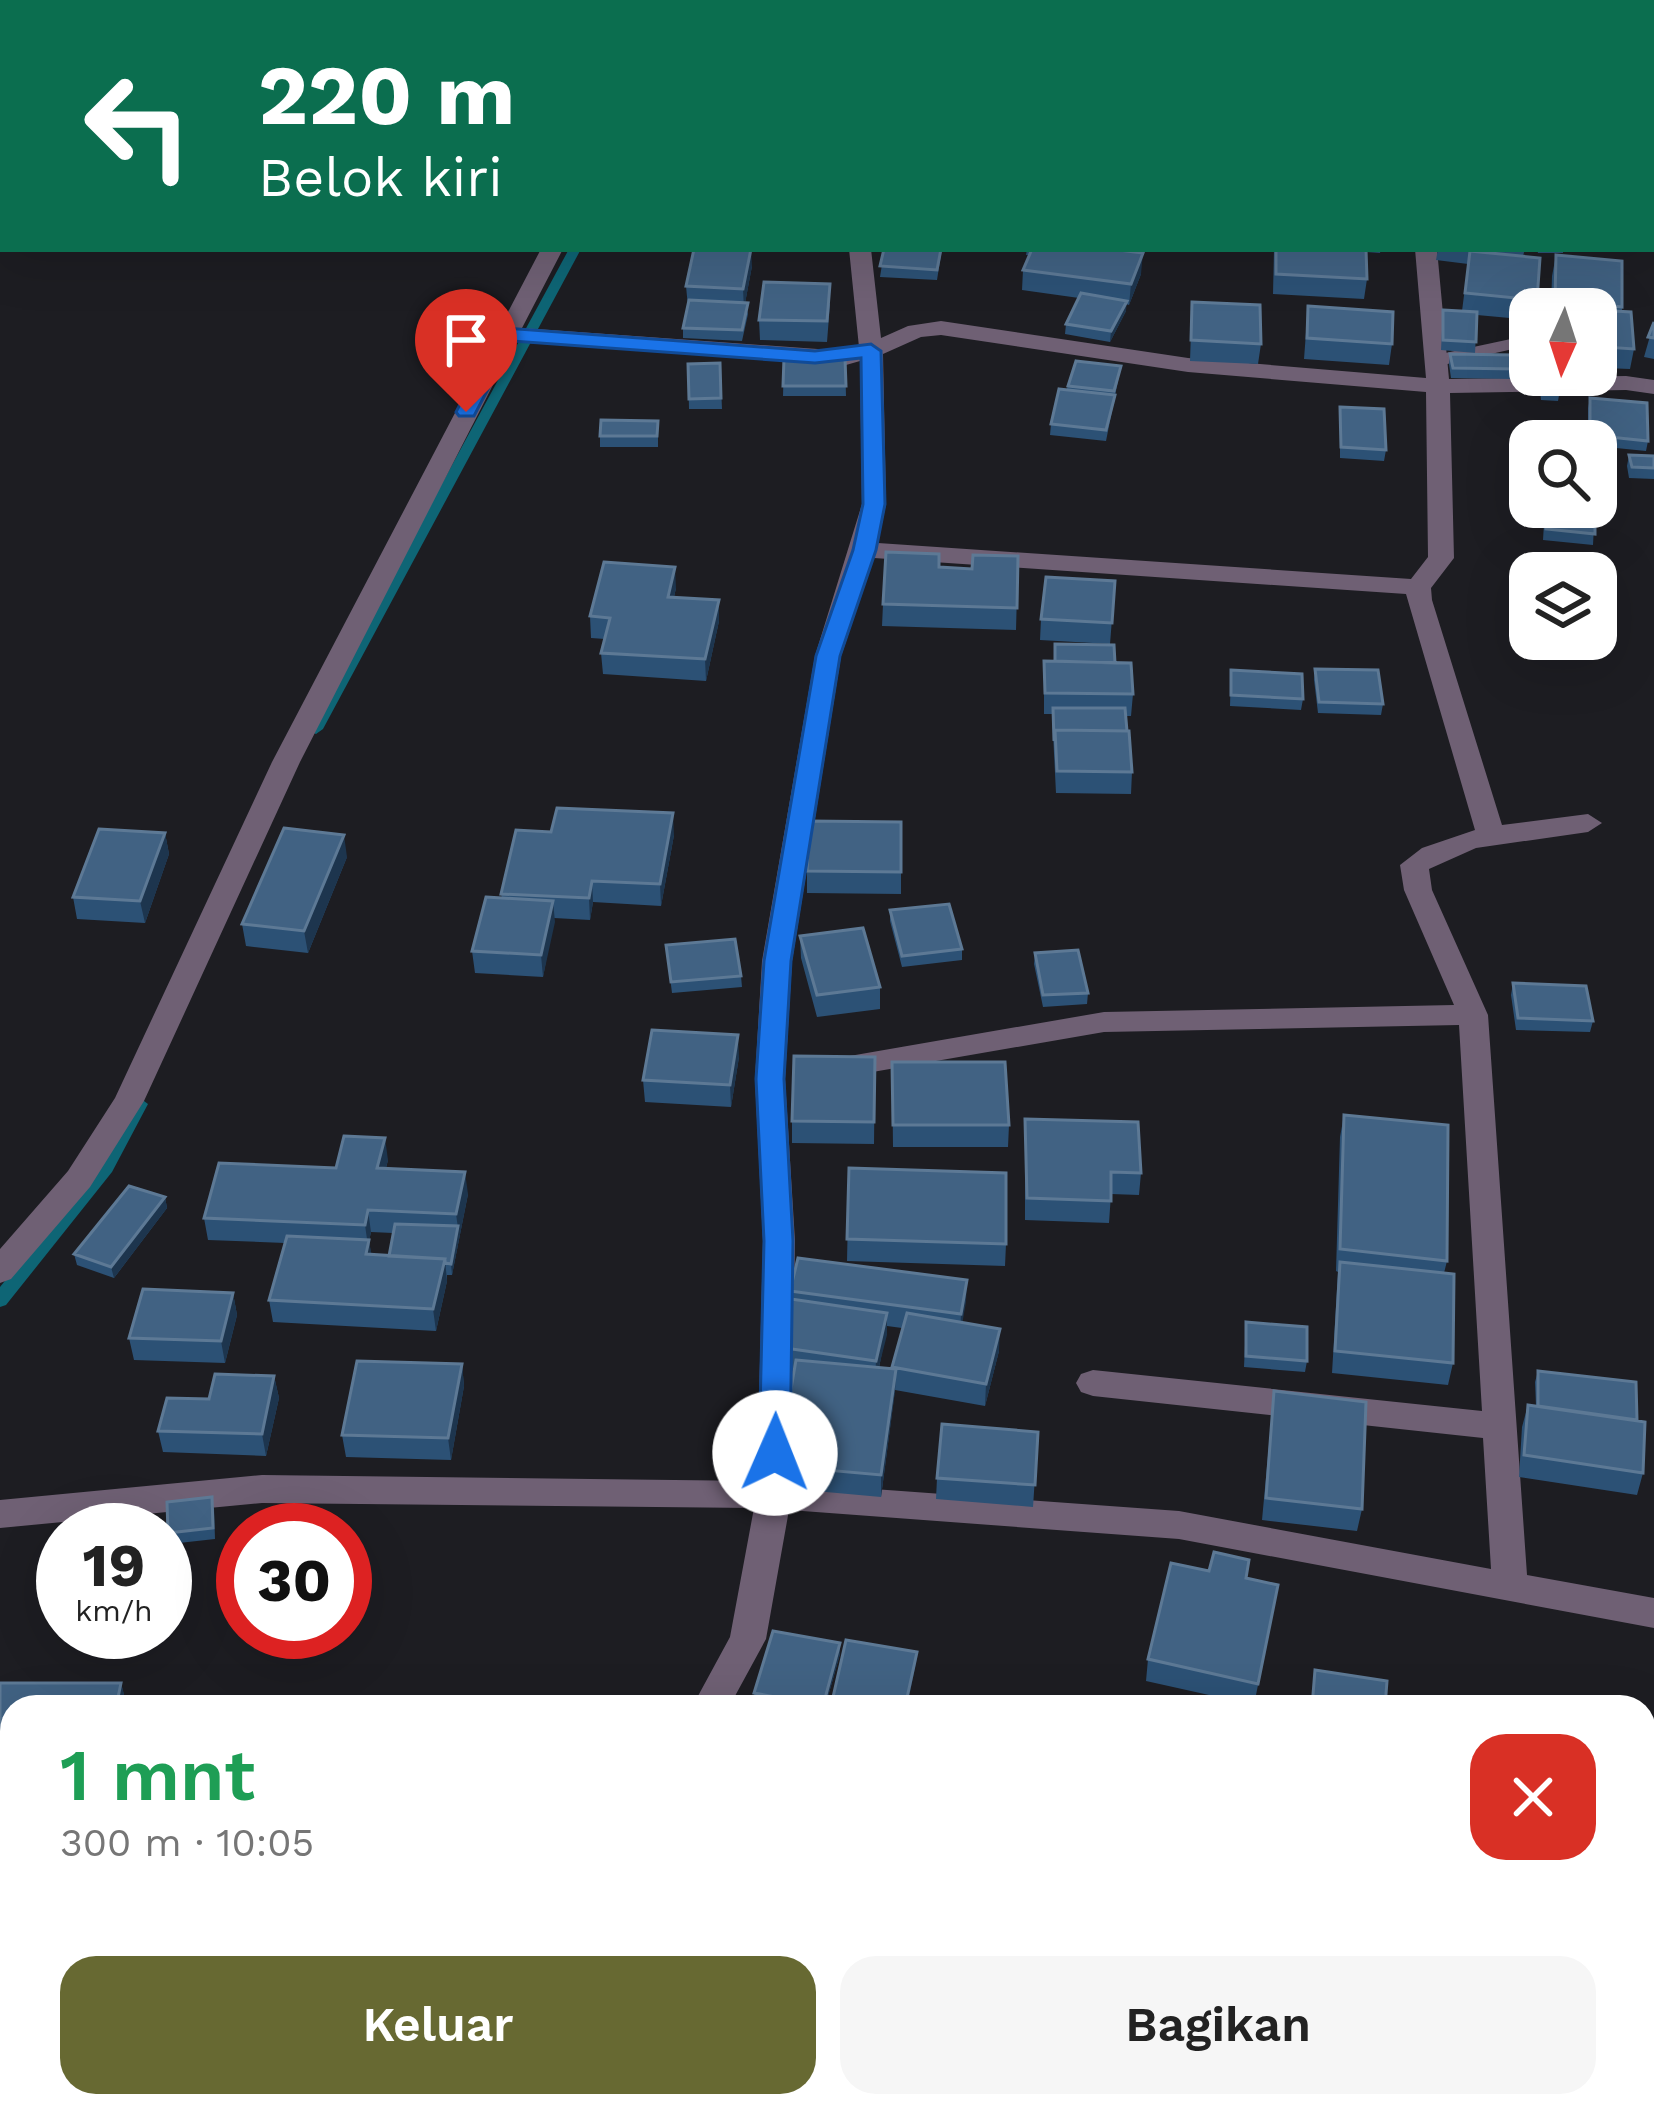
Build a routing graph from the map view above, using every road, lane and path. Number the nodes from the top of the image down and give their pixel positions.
1 (551, 252) edge
2 (860, 252) edge
3 (1426, 252) edge
4 (512, 335) junction
5 (1509, 347) edge
6 (871, 351) junction
7 (1437, 373) junction
8 (1654, 387) edge
9 (864, 550) junction
10 (1418, 587) junction
11 (1588, 823) dead end
12 (1492, 839) junction
13 (1473, 1015) junction
14 (792, 1075) junction
15 (0, 1271) edge
16 (1093, 1383) dead end
17 (1496, 1426) junction
18 (774, 1495) junction
19 (0, 1514) edge
20 (1510, 1587) junction
21 (1654, 1613) edge
22 (717, 1695) edge

1 - 4 street
2 - 6 street
3 - 7 street
4 - 6 street
4 - 15 street
5 - 7 lane
6 - 7 street
6 - 9 street
7 - 8 street
7 - 10 street
9 - 10 street
9 - 14 street
10 - 12 street
11 - 12 street
12 - 13 street
13 - 14 street
13 - 17 street
14 - 18 street
16 - 17 street
17 - 20 street
18 - 19 street
18 - 20 street
18 - 22 street
20 - 21 street

